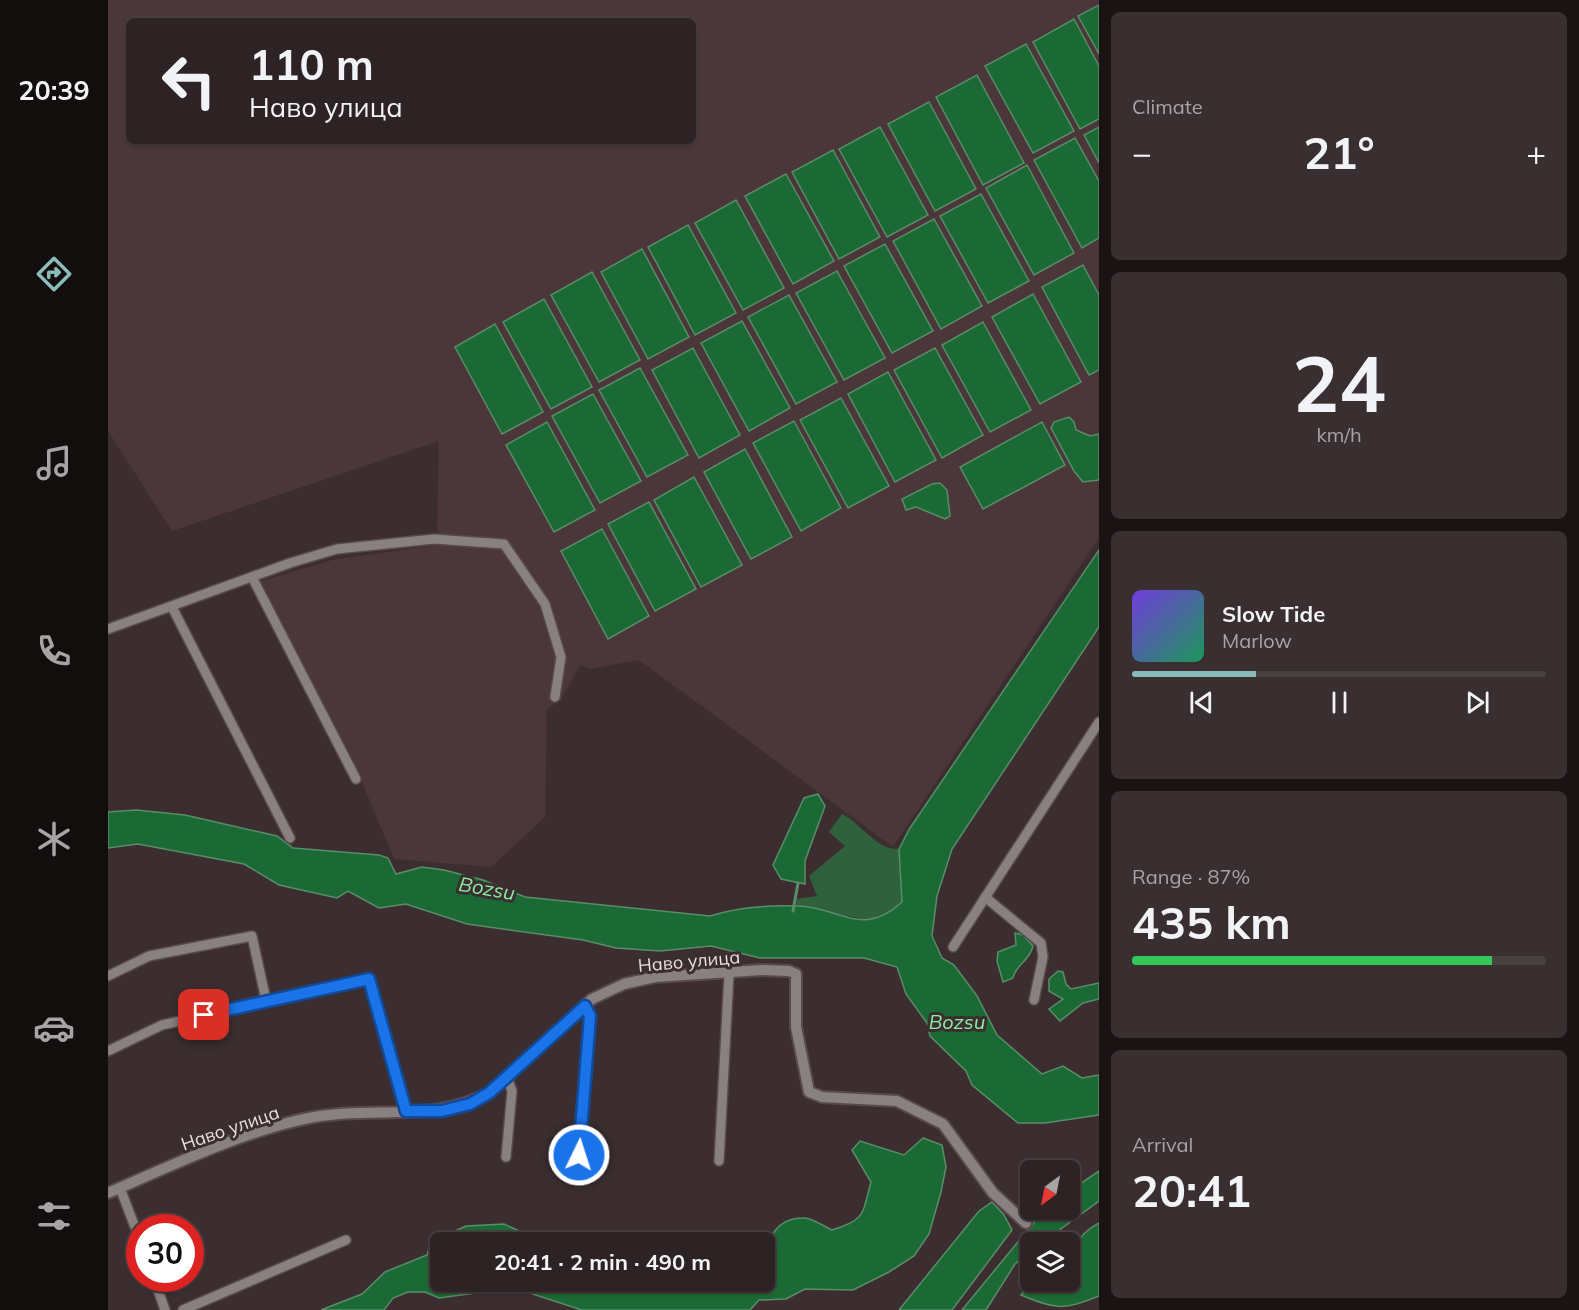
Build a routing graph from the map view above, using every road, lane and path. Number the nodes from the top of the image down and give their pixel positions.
1 (252, 577) junction
2 (172, 607) junction
3 (108, 629) edge
4 (555, 698) dead end
5 (1099, 722) edge
6 (356, 779) dead end
7 (290, 838) dead end
8 (985, 897) junction
9 (953, 946) dead end
10 (729, 974) junction
11 (108, 976) edge
12 (266, 1000) junction
13 (1034, 1000) dead end
14 (585, 1006) junction
15 (108, 1051) edge
16 (507, 1077) junction
17 (406, 1111) junction
18 (506, 1157) dead end
19 (719, 1161) dead end
20 (577, 1178) dead end
21 (120, 1188) junction
22 (108, 1193) edge
23 (130, 1214) edge
24 (1026, 1223) dead end
25 (346, 1240) dead end
26 (159, 1292) edge
27 (165, 1310) edge
28 (183, 1310) edge

1 - 2 street
1 - 4 street
1 - 6 street
2 - 3 street
2 - 7 street
5 - 8 street
8 - 9 street
8 - 13 street
10 - 14 street, Наво улица
10 - 19 street
10 - 24 street, Наво улица
11 - 12 street
12 - 15 street
12 - 17 street
14 - 16 street, Наво улица
14 - 20 street
16 - 17 street, Наво улица
16 - 18 street
17 - 21 street, Наво улица
21 - 22 street, Наво улица
21 - 23 street
25 - 28 street
26 - 27 street

